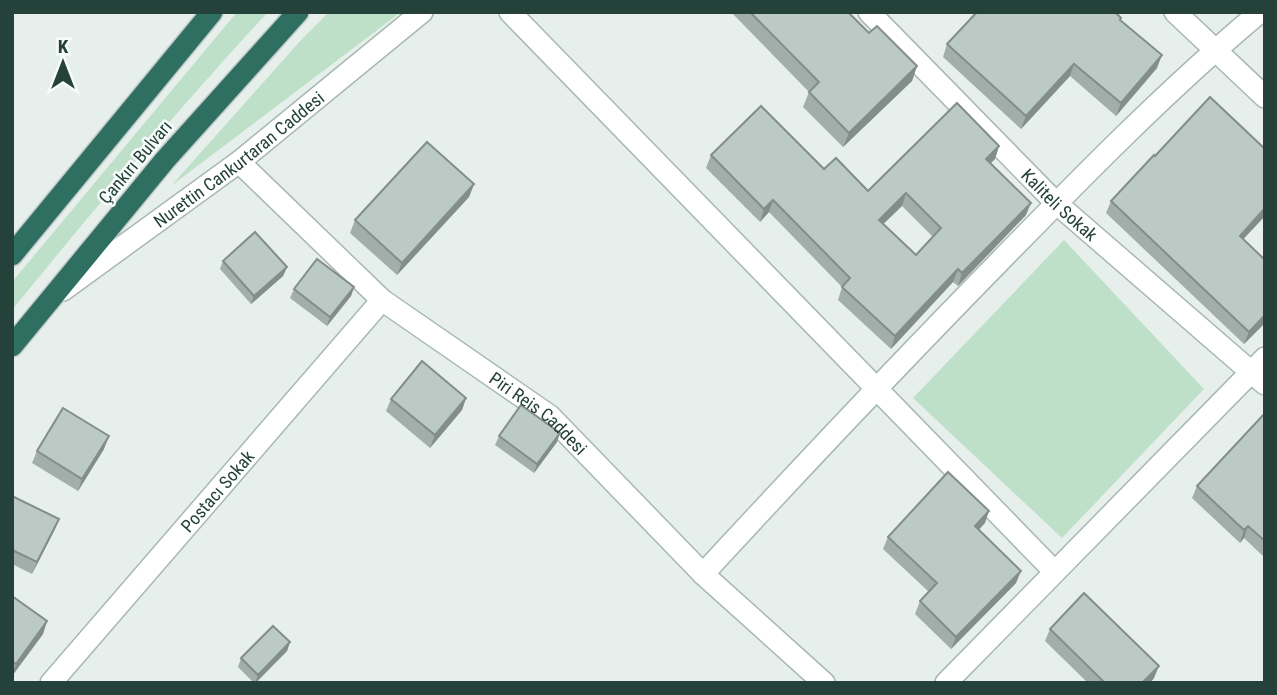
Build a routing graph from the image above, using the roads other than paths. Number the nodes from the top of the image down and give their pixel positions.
1 (212, 12) edge
2 (298, 12) edge
3 (422, 12) edge
4 (510, 12) edge
5 (869, 12) edge
6 (1175, 12) edge
7 (1260, 12) edge
8 (1215, 50) junction
9 (1265, 97) edge
10 (239, 162) junction
11 (1056, 203) junction
12 (12, 255) edge
13 (50, 299) junction
14 (382, 300) junction
15 (12, 346) edge
16 (1260, 371) edge
17 (876, 388) junction
18 (1054, 571) junction
19 (703, 574) junction
20 (51, 683) edge
21 (824, 683) edge
22 (946, 683) edge

1 - 12 highway, Çankırı Bulvarı
2 - 13 highway, Çankırı Bulvarı
3 - 10 street, Nurettin Cankurtaran Caddesi
4 - 17 street
5 - 11 street, Kaliteli Sokak
6 - 8 street
7 - 8 street
8 - 9 street
8 - 11 street
10 - 13 street, Nurettin Cankurtaran Caddesi
10 - 14 street, Piri Reis Caddesi
11 - 16 street, Kaliteli Sokak
11 - 17 street
13 - 15 highway, Çankırı Bulvarı
14 - 19 street, Piri Reis Caddesi
14 - 20 street, Postacı Sokak
16 - 18 street
17 - 18 street
17 - 19 street
18 - 22 street
19 - 21 street, Piri Reis Caddesi

